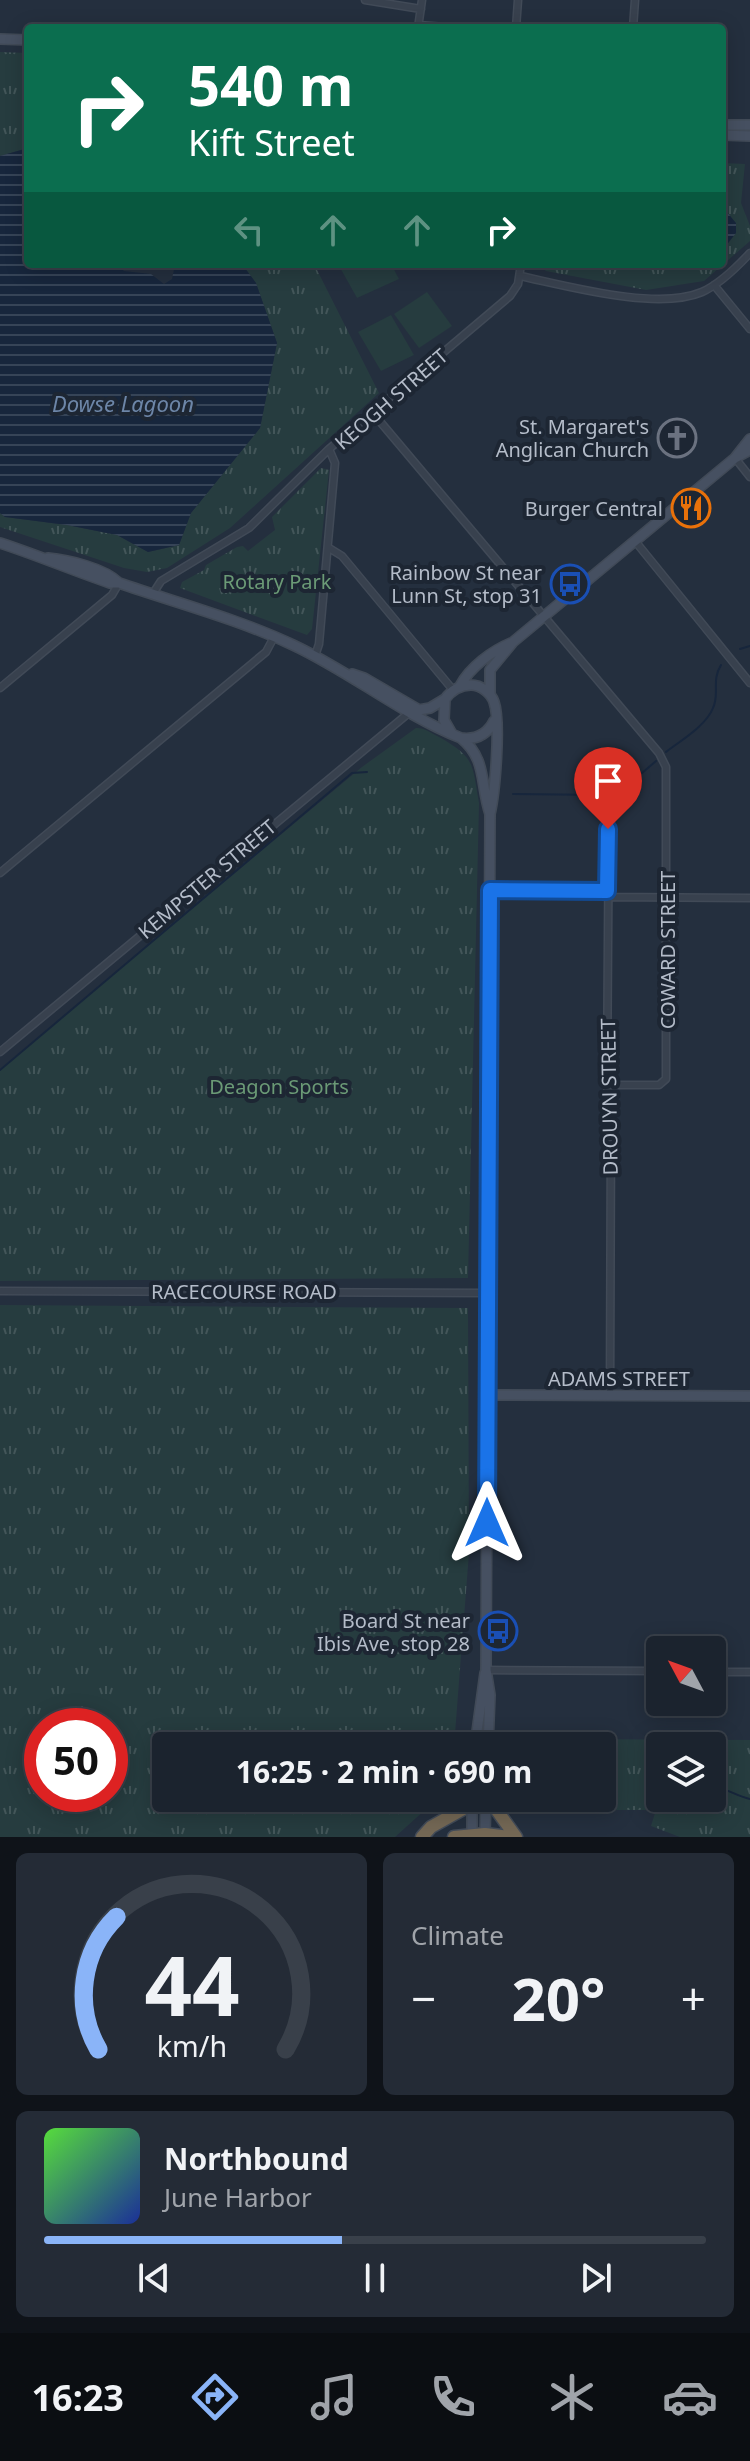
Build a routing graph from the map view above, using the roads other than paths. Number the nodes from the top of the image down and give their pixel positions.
1 (365, 0) edge
2 (422, 0) edge
3 (518, 0) edge
4 (635, 0) edge
5 (421, 9) junction
6 (418, 24) edge
7 (516, 24) edge
8 (633, 24) edge
9 (0, 39) edge
10 (24, 40) edge
11 (726, 125) edge
12 (750, 125) edge
13 (726, 135) edge
14 (750, 136) edge
15 (750, 253) edge
16 (521, 268) edge
17 (520, 276) junction
18 (714, 285) junction
19 (750, 329) edge
20 (372, 412) junction
21 (750, 439) edge
22 (329, 449) junction
23 (750, 450) edge
24 (735, 458) junction
25 (750, 477) edge
26 (635, 541) junction
27 (0, 543) edge
28 (329, 548) junction
29 (119, 583) junction
30 (152, 595) junction
31 (545, 615) junction
32 (274, 637) junction
33 (513, 642) junction
34 (315, 656) junction
35 (750, 683) edge
36 (0, 688) edge
37 (457, 688) junction
38 (490, 695) junction
39 (445, 699) junction
40 (412, 710) junction
41 (495, 718) junction
42 (456, 736) junction
43 (609, 799) dead end
44 (490, 814) junction
45 (0, 873) edge
46 (490, 890) junction
47 (607, 894) junction
48 (667, 898) junction
49 (750, 898) edge
50 (0, 1052) edge
51 (607, 1085) junction
52 (0, 1291) edge
53 (488, 1293) junction
54 (488, 1395) junction
55 (610, 1396) junction
56 (750, 1396) edge
57 (486, 1670) junction
58 (646, 1671) edge
59 (726, 1672) edge
60 (750, 1672) edge
61 (477, 1732) edge
62 (489, 1732) edge
63 (455, 1812) edge
64 (474, 1812) edge
65 (484, 1812) edge
66 (496, 1812) edge
67 (479, 1834) junction
68 (422, 1837) edge
69 (454, 1837) edge
70 (513, 1837) edge

1 - 5 street
2 - 5 street
3 - 7 street
4 - 8 street
5 - 6 street
9 - 10 main road
11 - 12 main road
13 - 14 main road
15 - 18 street
16 - 17 street
17 - 18 street
17 - 20 street, KEOGH STREET
18 - 19 street
20 - 22 street, KEOGH STREET
20 - 31 street
21 - 24 main road
22 - 28 street, KEOGH STREET
22 - 30 street
23 - 24 main road
24 - 25 street
24 - 26 main road
26 - 31 main road
26 - 35 street
27 - 29 main road
28 - 34 street, KEOGH STREET
28 - 37 street
29 - 30 main road
29 - 36 street
30 - 32 main road
31 - 33 main road
31 - 48 street, COWARD STREET
32 - 34 main road
32 - 45 street
33 - 37 main road
33 - 38 main road
34 - 40 main road
37 - 38 main road
37 - 39 main road
38 - 41 main road
39 - 40 main road
39 - 42 main road
40 - 42 main road
40 - 50 street, KEMPSTER STREET
41 - 42 main road
41 - 44 main road
42 - 44 main road
43 - 47 street, DROUYN STREET
44 - 46 main road
46 - 47 street
46 - 53 main road
47 - 48 street
47 - 51 street, DROUYN STREET
48 - 49 street
48 - 51 street, COWARD STREET
51 - 55 street, DROUYN STREET
52 - 53 street, RACECOURSE ROAD
53 - 54 main road
54 - 55 main road, ADAMS STREET
54 - 57 main road
55 - 56 main road, ADAMS STREET
57 - 58 street
57 - 61 main road
57 - 62 main road
59 - 60 street
63 - 68 highway
64 - 67 main road
65 - 67 main road
66 - 70 highway
67 - 69 highway
67 - 70 highway

